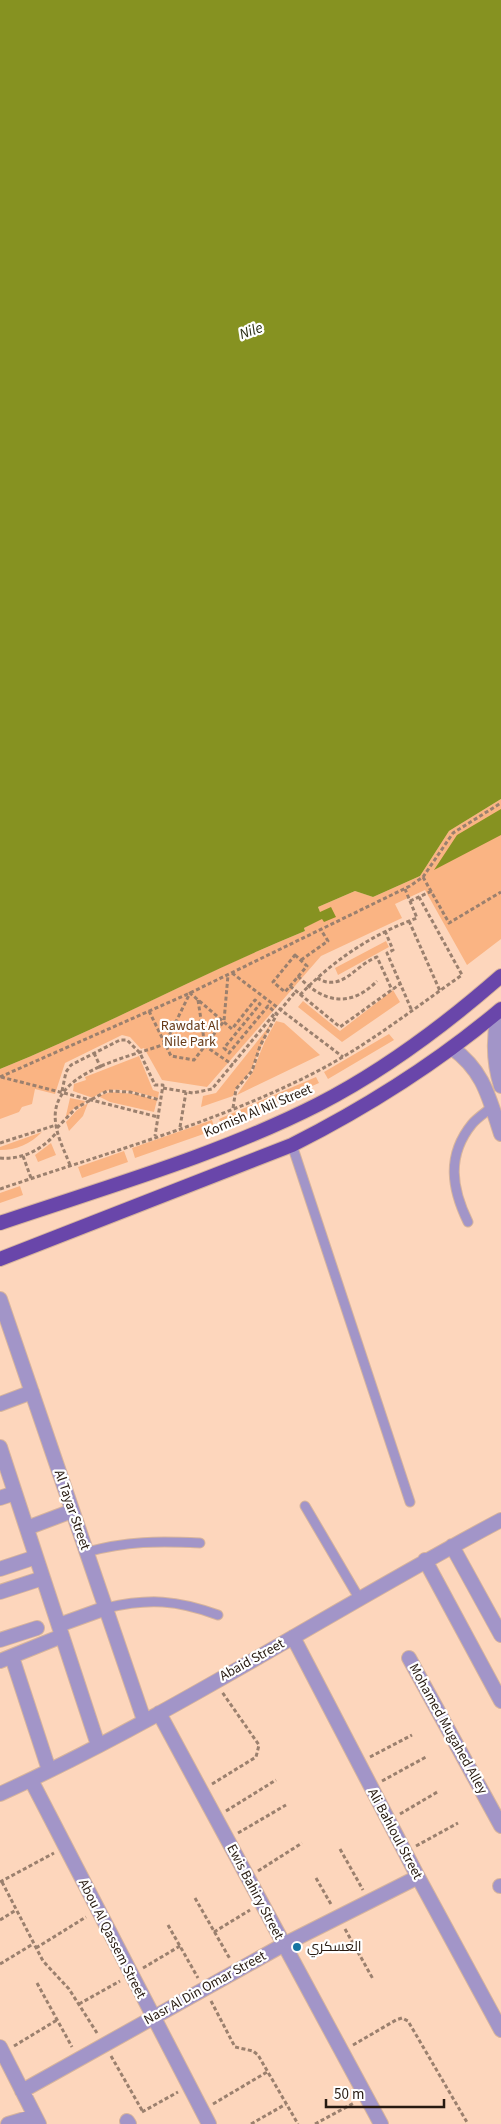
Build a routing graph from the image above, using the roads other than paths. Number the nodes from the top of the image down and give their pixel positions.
1 (501, 976) edge
2 (500, 1010) edge
3 (452, 1048) junction
4 (501, 1086) edge
5 (492, 1107) junction
6 (501, 1134) edge
7 (292, 1145) junction
8 (468, 1222) dead end
9 (0, 1223) edge
10 (0, 1259) edge
11 (0, 1299) edge
12 (32, 1392) junction
13 (0, 1404) edge
14 (0, 1447) edge
15 (15, 1493) junction
16 (0, 1498) edge
17 (410, 1502) dead end
18 (305, 1506) dead end
19 (72, 1511) junction
20 (501, 1520) edge
21 (27, 1528) junction
22 (200, 1543) dead end
23 (452, 1546) junction
24 (87, 1552) junction
25 (36, 1557) junction
26 (425, 1560) junction
27 (0, 1569) edge
28 (43, 1578) junction
29 (0, 1592) edge
30 (359, 1598) junction
31 (106, 1608) junction
32 (218, 1615) dead end
33 (36, 1628) dead end
34 (60, 1631) junction
35 (501, 1635) edge
36 (293, 1637) junction
37 (0, 1640) edge
38 (409, 1658) dead end
39 (6, 1659) edge
40 (501, 1701) edge
41 (159, 1713) junction
42 (144, 1720) junction
43 (98, 1745) junction
44 (49, 1770) junction
45 (31, 1780) junction
46 (0, 1794) edge
47 (501, 1826) edge
48 (418, 1877) junction
49 (284, 1945) junction
50 (152, 2017) junction
51 (501, 2030) edge
52 (2, 2056) edge
53 (22, 2091) junction
54 (37, 2120) edge
55 (8, 2124) edge
56 (209, 2124) edge
57 (381, 2124) edge

1 - 9 highway, Kornish Al Nil Street
2 - 3 highway
2 - 4 street
3 - 5 street
3 - 7 highway
5 - 6 street
5 - 8 lane
7 - 10 highway
7 - 17 lane
11 - 12 street, Al Tayar Street
12 - 13 street
12 - 19 street, Al Tayar Street
14 - 15 street
15 - 16 street
15 - 21 street
18 - 30 lane
19 - 21 street
19 - 24 street, Al Tayar Street
20 - 23 street, Abaid Street
21 - 25 street
22 - 24 lane
23 - 26 street, Abaid Street
23 - 35 street
24 - 31 street, Al Tayar Street
25 - 27 street
25 - 28 street
26 - 30 street, Abaid Street
26 - 40 street
28 - 29 street
28 - 34 street
30 - 36 street, Abaid Street
31 - 32 lane
31 - 34 street
31 - 42 street, Al Tayar Street
33 - 37 street
34 - 39 street
34 - 43 street
36 - 41 street, Abaid Street
36 - 48 street, Ali Bahloul Street
38 - 47 street, Mohamed Mugahed Alley
39 - 44 street
41 - 42 street, Abaid Street
41 - 49 street, Ewis Bahiry Street
42 - 43 street, Abaid Street
43 - 44 street, Abaid Street
44 - 45 street, Abaid Street
45 - 46 street, Abaid Street
45 - 50 street, Abou Al Qassem Street
48 - 49 street, Nasr Al Din Omar Street
48 - 51 street, Ali Bahloul Street
49 - 50 street, Nasr Al Din Omar Street
49 - 57 street, Ewis Bahiry Street
50 - 53 street, Nasr Al Din Omar Street
50 - 56 street, Abou Al Qassem Street
52 - 53 street
53 - 54 street
54 - 55 street

